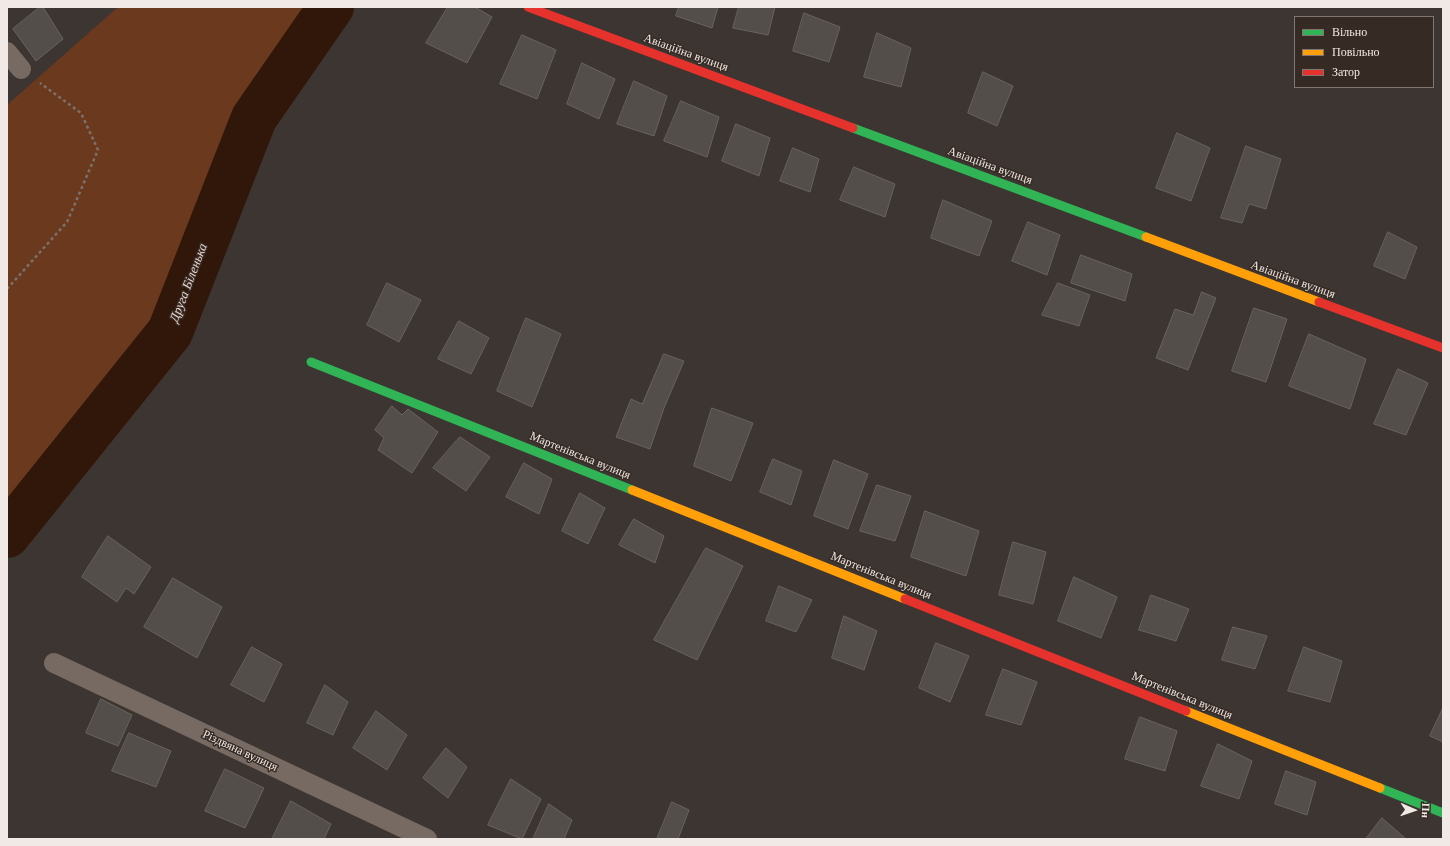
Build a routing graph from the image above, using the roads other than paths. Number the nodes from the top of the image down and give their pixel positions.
1 (528, 7) edge
2 (7, 52) edge
3 (21, 69) road end
4 (1443, 348) edge
5 (311, 362) dead end
6 (54, 663) dead end
7 (1443, 813) edge
8 (426, 839) edge

1 - 4 street, Авіаційна вулиця
2 - 3 street
5 - 7 street, Мартенівська вулиця
6 - 8 street, Різдвяна вулиця

